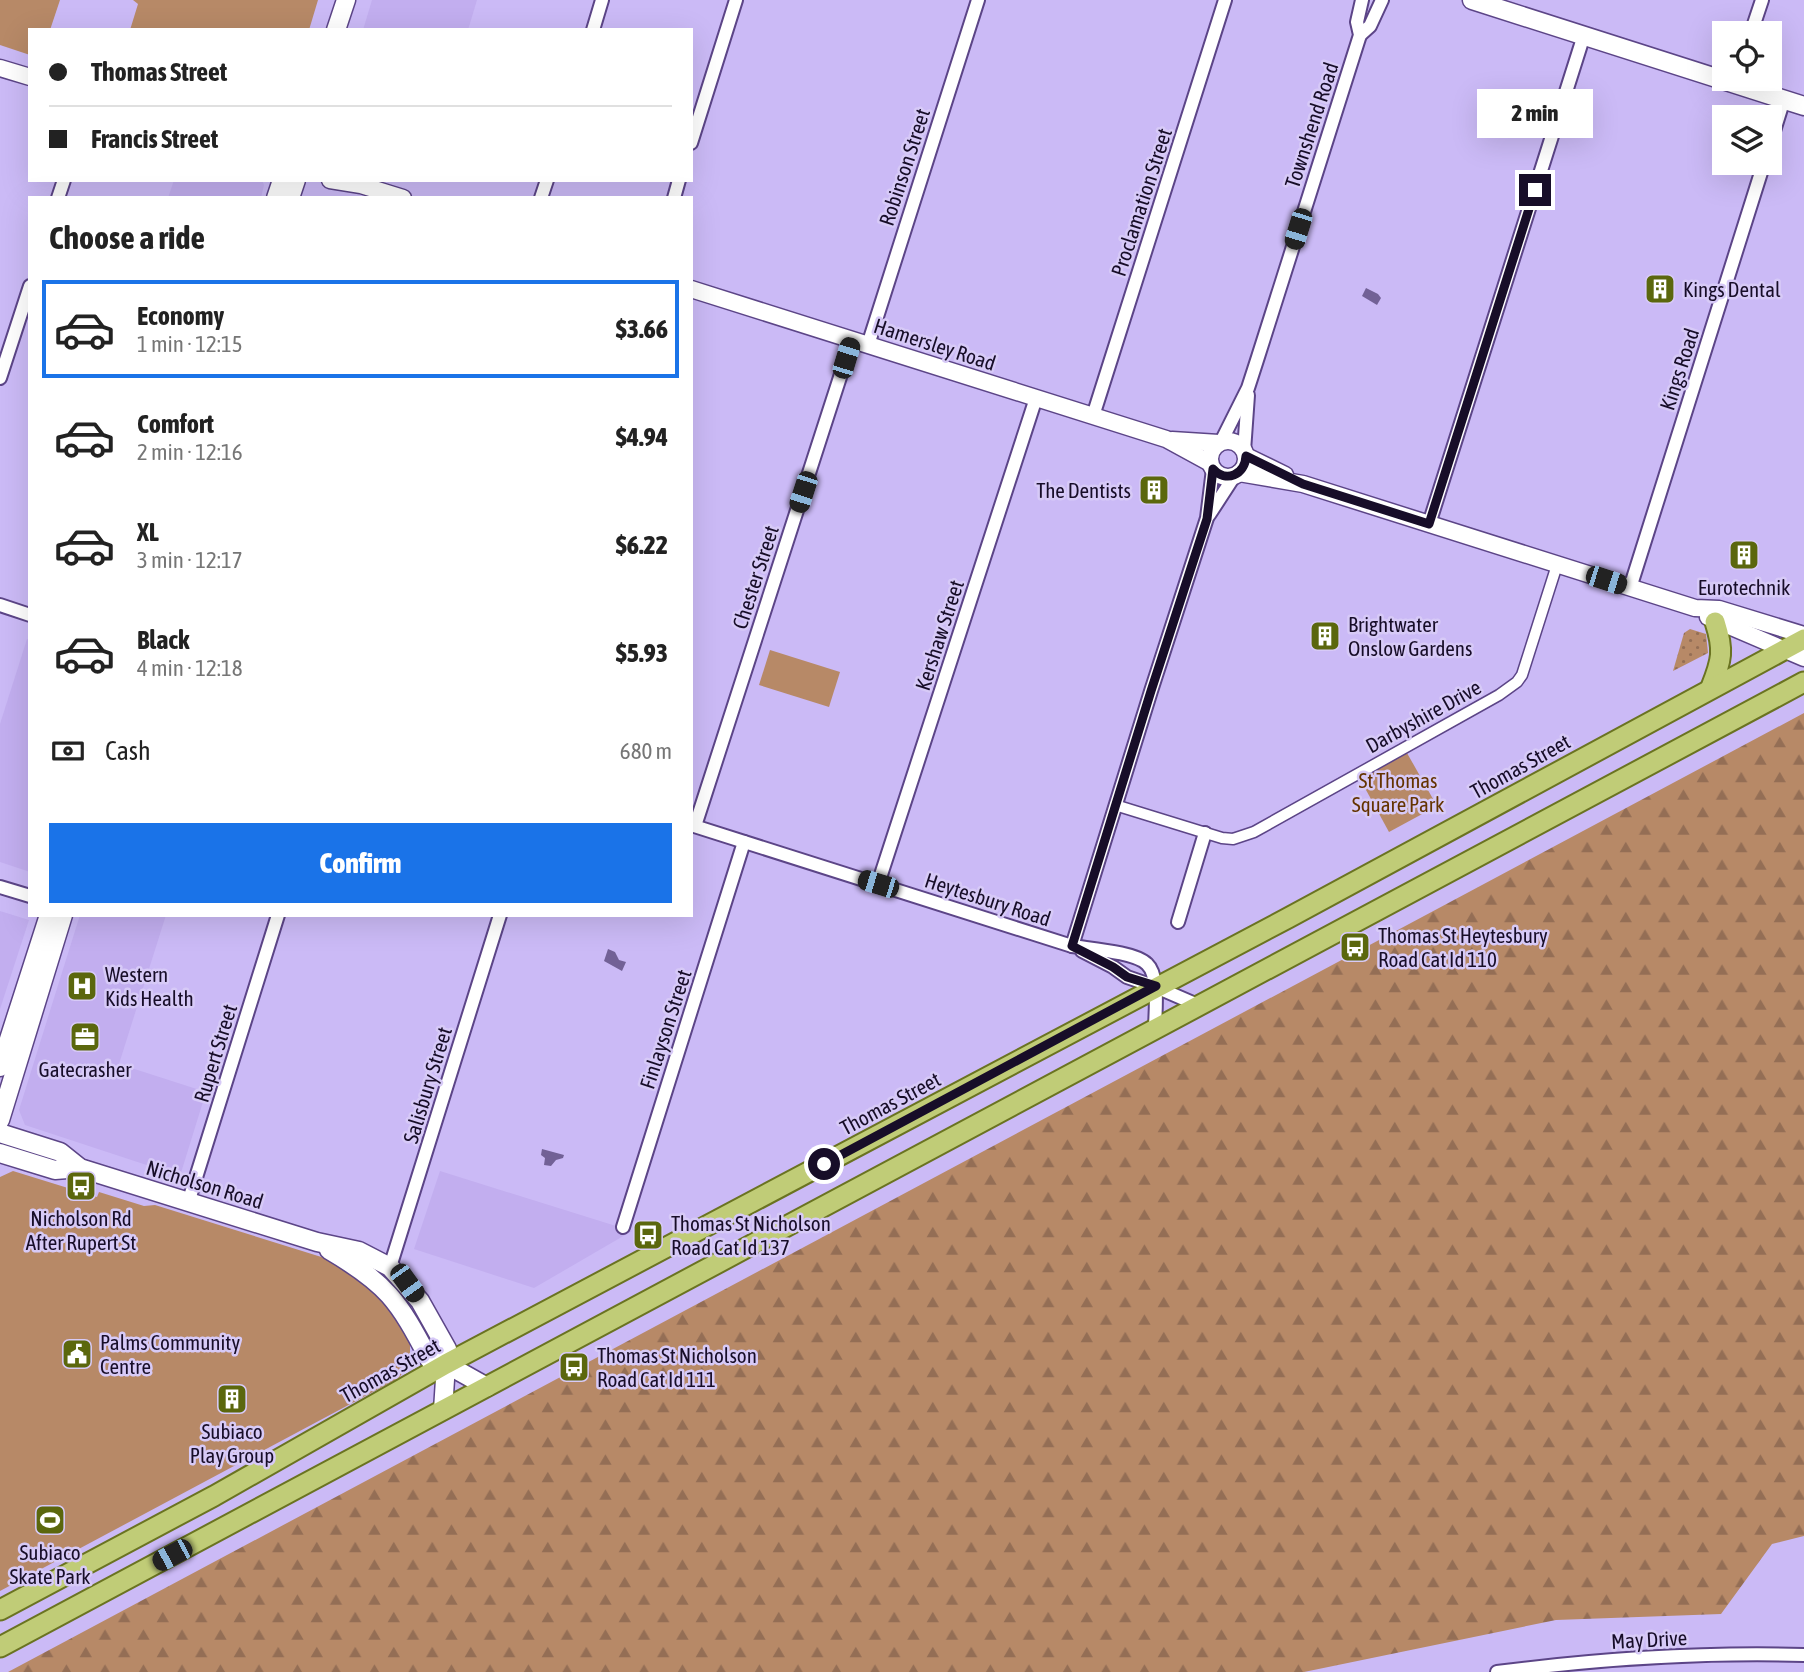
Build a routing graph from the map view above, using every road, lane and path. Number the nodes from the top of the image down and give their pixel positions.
1 (346, 0) edge
2 (602, 0) edge
3 (736, 0) edge
4 (978, 0) edge
5 (1225, 0) edge
6 (1362, 0) edge
7 (1382, 0) edge
8 (1472, 0) edge
9 (1762, 0) edge
10 (1755, 21) edge
11 (337, 28) edge
12 (594, 28) edge
13 (1360, 35) junction
14 (1584, 36) junction
15 (0, 68) edge
16 (1712, 74) edge
17 (28, 76) edge
18 (1763, 91) edge
19 (1784, 99) junction
20 (1782, 105) edge
21 (1804, 106) edge
22 (693, 137) edge
23 (1760, 175) edge
24 (358, 183) edge
25 (397, 196) edge
26 (693, 290) edge
27 (28, 291) edge
28 (860, 342) junction
29 (4, 354) edge
30 (0, 378) edge
31 (1248, 388) junction
32 (1036, 398) junction
33 (1093, 416) junction
34 (1166, 439) junction
35 (1220, 442) junction
36 (1245, 454) junction
37 (1211, 466) junction
38 (1237, 474) junction
39 (1303, 484) junction
40 (1207, 519) junction
41 (1429, 524) junction
42 (1557, 565) junction
43 (1630, 588) junction
44 (0, 605) edge
45 (1695, 608) junction
46 (28, 614) edge
47 (1715, 622) junction
48 (1804, 637) edge
49 (1783, 649) junction
50 (1804, 658) edge
51 (1804, 682) edge
52 (1711, 687) junction
53 (1115, 805) junction
54 (693, 826) edge
55 (1205, 833) junction
56 (744, 842) junction
57 (878, 884) junction
58 (0, 887) edge
59 (28, 895) edge
60 (48, 917) edge
61 (62, 917) edge
62 (277, 917) edge
63 (499, 917) edge
64 (1178, 922) dead end
65 (1072, 946) junction
66 (1156, 986) junction
67 (1200, 1006) junction
68 (1155, 1029) junction
69 (0, 1067) edge
70 (0, 1120) edge
71 (0, 1133) edge
72 (0, 1153) edge
73 (80, 1168) junction
74 (188, 1203) junction
75 (623, 1227) dead end
76 (317, 1242) junction
77 (390, 1267) junction
78 (446, 1364) junction
79 (487, 1387) junction
80 (443, 1410) junction
81 (0, 1610) edge
82 (0, 1647) edge
83 (1804, 1655) edge
84 (1497, 1672) edge

1 - 11 main road
2 - 12 street
3 - 22 street
4 - 28 street, Robinson Street
5 - 33 street, Proclamation Street
6 - 13 street, Townshend Road
7 - 13 street, Townshend Road
8 - 14 main road
9 - 10 street
13 - 31 street, Townshend Road
14 - 16 main road
14 - 41 street
15 - 17 street
18 - 19 main road
19 - 20 street
19 - 21 main road
23 - 43 street, Kings Road
24 - 25 street
26 - 28 street, Hamersley Road
27 - 29 street
28 - 32 street, Hamersley Road
28 - 54 street, Chester Street
29 - 30 street
31 - 35 street, Townshend Road
31 - 36 street, Townshend Road
32 - 33 street, Hamersley Road
32 - 57 street, Kershaw Street
33 - 34 street, Hamersley Road
34 - 35 street, Hamersley Road
34 - 37 street, Hamersley Road
35 - 36 street
35 - 37 street
36 - 38 street
36 - 39 street
37 - 38 street
37 - 40 street
38 - 39 street
38 - 40 street
39 - 41 street
40 - 53 street
41 - 42 street
42 - 43 street
42 - 55 street, Darbyshire Drive
43 - 45 street
44 - 46 street
45 - 47 street
45 - 48 street
47 - 49 street
47 - 52 main road
48 - 49 main road, Thomas Street
49 - 50 street
49 - 52 main road, Thomas Street
51 - 67 main road
52 - 66 main road, Thomas Street
53 - 55 street, Darbyshire Drive
53 - 65 street
54 - 56 street, Heytesbury Road
55 - 64 street
56 - 57 street, Heytesbury Road
56 - 75 street, Finlayson Street
57 - 65 street, Heytesbury Road
58 - 59 street
60 - 69 main road
61 - 70 main road
62 - 74 street, Rupert Street
63 - 77 street, Salisbury Street
65 - 66 street, Heytesbury Road
65 - 66 street, Heytesbury Road
66 - 67 street, Heytesbury Road
66 - 68 street
66 - 78 main road, Thomas Street
67 - 68 main road
68 - 79 main road
71 - 73 main road, Nicholson Road
72 - 73 main road, Nicholson Road
73 - 74 main road, Nicholson Road
74 - 76 main road, Nicholson Road
76 - 77 main road, Nicholson Road
76 - 78 main road, Nicholson Road
77 - 78 main road, Nicholson Road
78 - 79 main road, Nicholson Road
78 - 80 main road, Nicholson Road
78 - 81 main road, Thomas Street
79 - 80 main road
80 - 82 main road
83 - 84 street, May Drive

